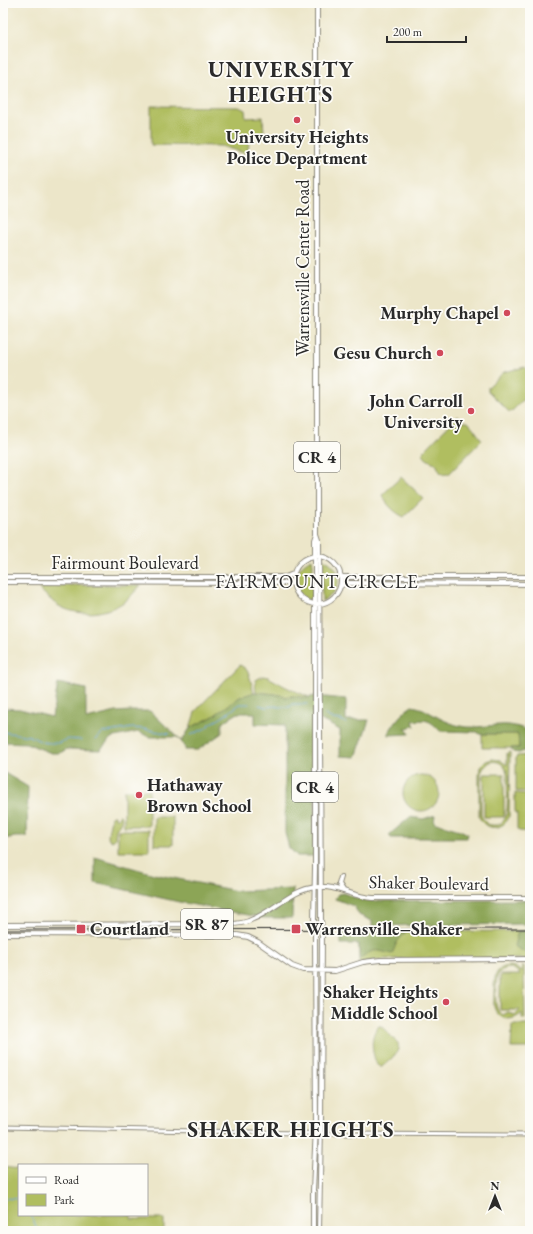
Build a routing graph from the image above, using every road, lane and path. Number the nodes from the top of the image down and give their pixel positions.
1 (317, 3) edge
2 (317, 556) junction
3 (293, 574) junction
4 (3, 577) edge
5 (341, 577) junction
6 (530, 577) edge
7 (3, 582) edge
8 (293, 583) junction
9 (530, 584) edge
10 (340, 587) junction
11 (314, 604) junction
12 (320, 604) junction
13 (341, 877) dead end
14 (315, 887) junction
15 (321, 887) junction
16 (343, 890) junction
17 (530, 898) edge
18 (3, 924) edge
19 (3, 934) edge
20 (530, 959) edge
21 (315, 971) junction
22 (321, 971) junction
23 (3, 1127) edge
24 (319, 1133) junction
25 (530, 1135) edge
26 (313, 1231) edge
27 (319, 1231) edge

1 - 2 main road, Warrensville Center Road / CR 4
2 - 3 main road
2 - 5 main road
2 - 11 main road, Warrensville Center Road / CR 4
2 - 12 main road, Warrensville Center Road / CR 4
3 - 4 main road, Fairmount Boulevard
3 - 8 main road
5 - 6 main road
5 - 10 main road
7 - 8 main road, Fairmount Boulevard
8 - 11 main road
9 - 10 main road
10 - 12 main road
11 - 12 main road
11 - 14 main road, Warrensville Center Road / CR 4
12 - 15 main road, Warrensville Center Road / CR 4
13 - 16 main road
14 - 15 main road, Shaker Boulevard / SR 87
14 - 18 main road, Shaker Boulevard / SR 87
14 - 21 main road, Warrensville Center Road / CR 4, bridge
15 - 16 main road, Shaker Boulevard / SR 87
15 - 22 main road, Warrensville Center Road / CR 4, bridge
16 - 17 main road, Shaker Boulevard / SR 87
19 - 21 main road, SR 87
20 - 22 main road, SR 87
21 - 22 main road, SR 87
21 - 24 main road, Warrensville Center Road / CR 4
22 - 24 main road, Warrensville Center Road / CR 4
23 - 24 street
24 - 25 street
24 - 26 main road, Warrensville Center Road
24 - 27 main road, Warrensville Center Road / CR 4

